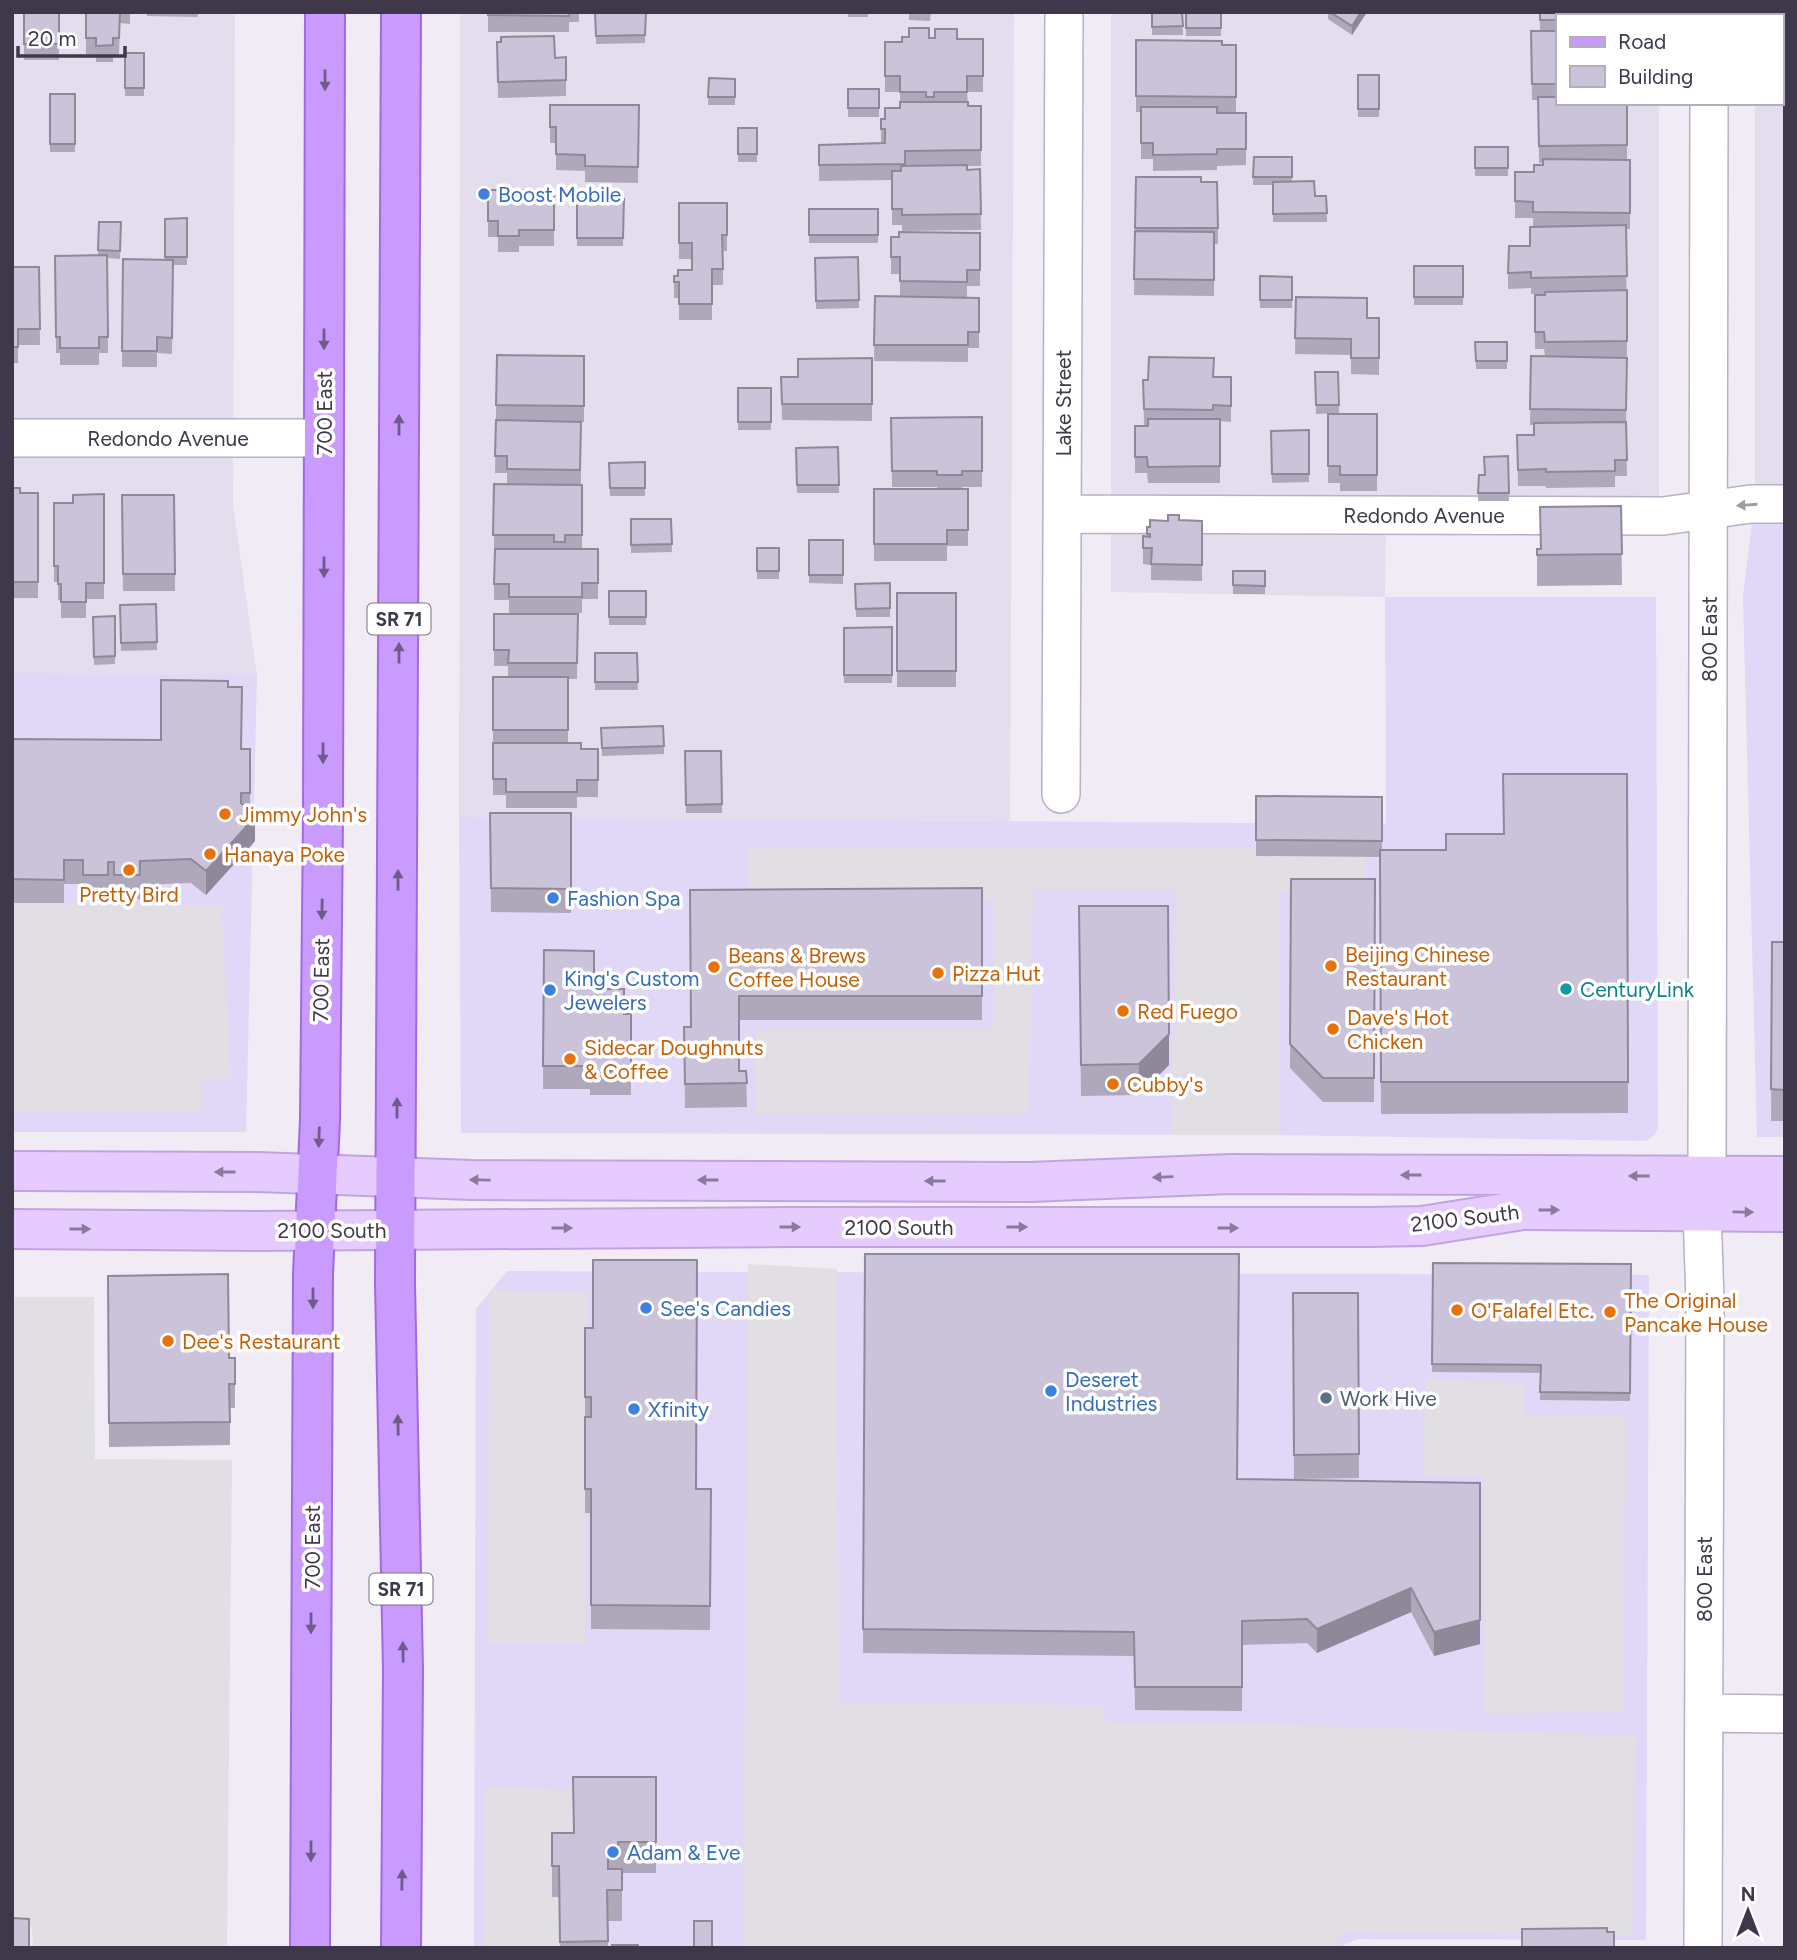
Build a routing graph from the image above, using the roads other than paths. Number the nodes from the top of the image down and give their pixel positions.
1 (326, 12) edge
2 (401, 12) edge
3 (1064, 12) edge
4 (1709, 105) edge
5 (12, 438) edge
6 (324, 438) junction
7 (1785, 505) edge
8 (1709, 509) junction
9 (1063, 514) junction
10 (1061, 794) dead end
11 (12, 1171) edge
12 (318, 1174) junction
13 (396, 1176) junction
14 (1785, 1176) edge
15 (1704, 1193) junction
16 (1785, 1212) edge
17 (12, 1229) edge
18 (315, 1229) junction
19 (396, 1229) junction
20 (1704, 1713) junction
21 (1785, 1714) edge
22 (310, 1948) edge
23 (401, 1948) edge
24 (1703, 1948) edge

1 -> 6 main road, 700 East
13 -> 2 main road, SR 71
3 - 9 street, Lake Street
4 - 8 street, 800 East
5 - 6 street, Redondo Avenue
6 -> 12 main road, 700 East
7 -> 8 street, Redondo Avenue
8 - 9 street, Redondo Avenue
8 - 15 street, 800 East
9 - 10 street, Lake Street
12 -> 11 main road, 2100 South
12 - 13 main road, 2100 South
12 - 18 main road, 700 East
15 -> 13 main road, 2100 South
13 - 19 main road, SR 71
14 - 15 main road, 2100 South
15 -> 16 main road, 2100 South
19 -> 15 main road, 2100 South
15 - 20 street, 800 East
17 -> 18 main road, 2100 South
18 - 19 main road, 2100 South
18 -> 22 main road, 700 East
23 -> 19 main road, SR 71
20 - 21 street
20 - 24 street, 800 East

